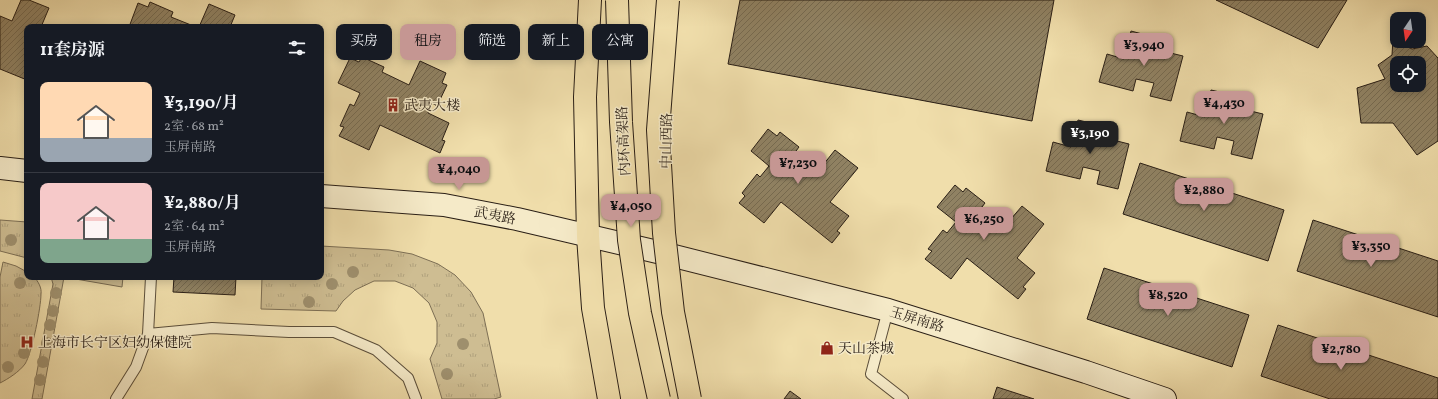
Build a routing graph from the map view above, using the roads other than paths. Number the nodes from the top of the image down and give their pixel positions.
1 (590, 0) edge
2 (617, 0) edge
3 (668, 0) edge
4 (676, 0) edge
5 (0, 168) edge
6 (24, 171) edge
7 (324, 196) edge
8 (588, 236) junction
9 (666, 254) junction
10 (151, 280) edge
11 (888, 310) junction
12 (148, 334) junction
13 (892, 396) edge
14 (116, 399) edge
15 (416, 399) edge
16 (609, 399) edge
17 (659, 399) edge
18 (690, 399) edge
19 (697, 399) edge
20 (903, 399) edge
21 (1165, 399) edge

1 - 8 main road
2 - 17 main road, 内环高架路, bridge
3 - 18 main road, bridge
4 - 9 main road, 中山西路
5 - 6 street
7 - 8 street, 武夷路
8 - 9 street, 武夷路
8 - 16 main road
9 - 11 street, 玉屏南路
9 - 19 main road, 中山西路
10 - 12 lane
11 - 13 lane
11 - 21 street, 玉屏南路
12 - 14 lane
12 - 15 lane
13 - 20 lane

